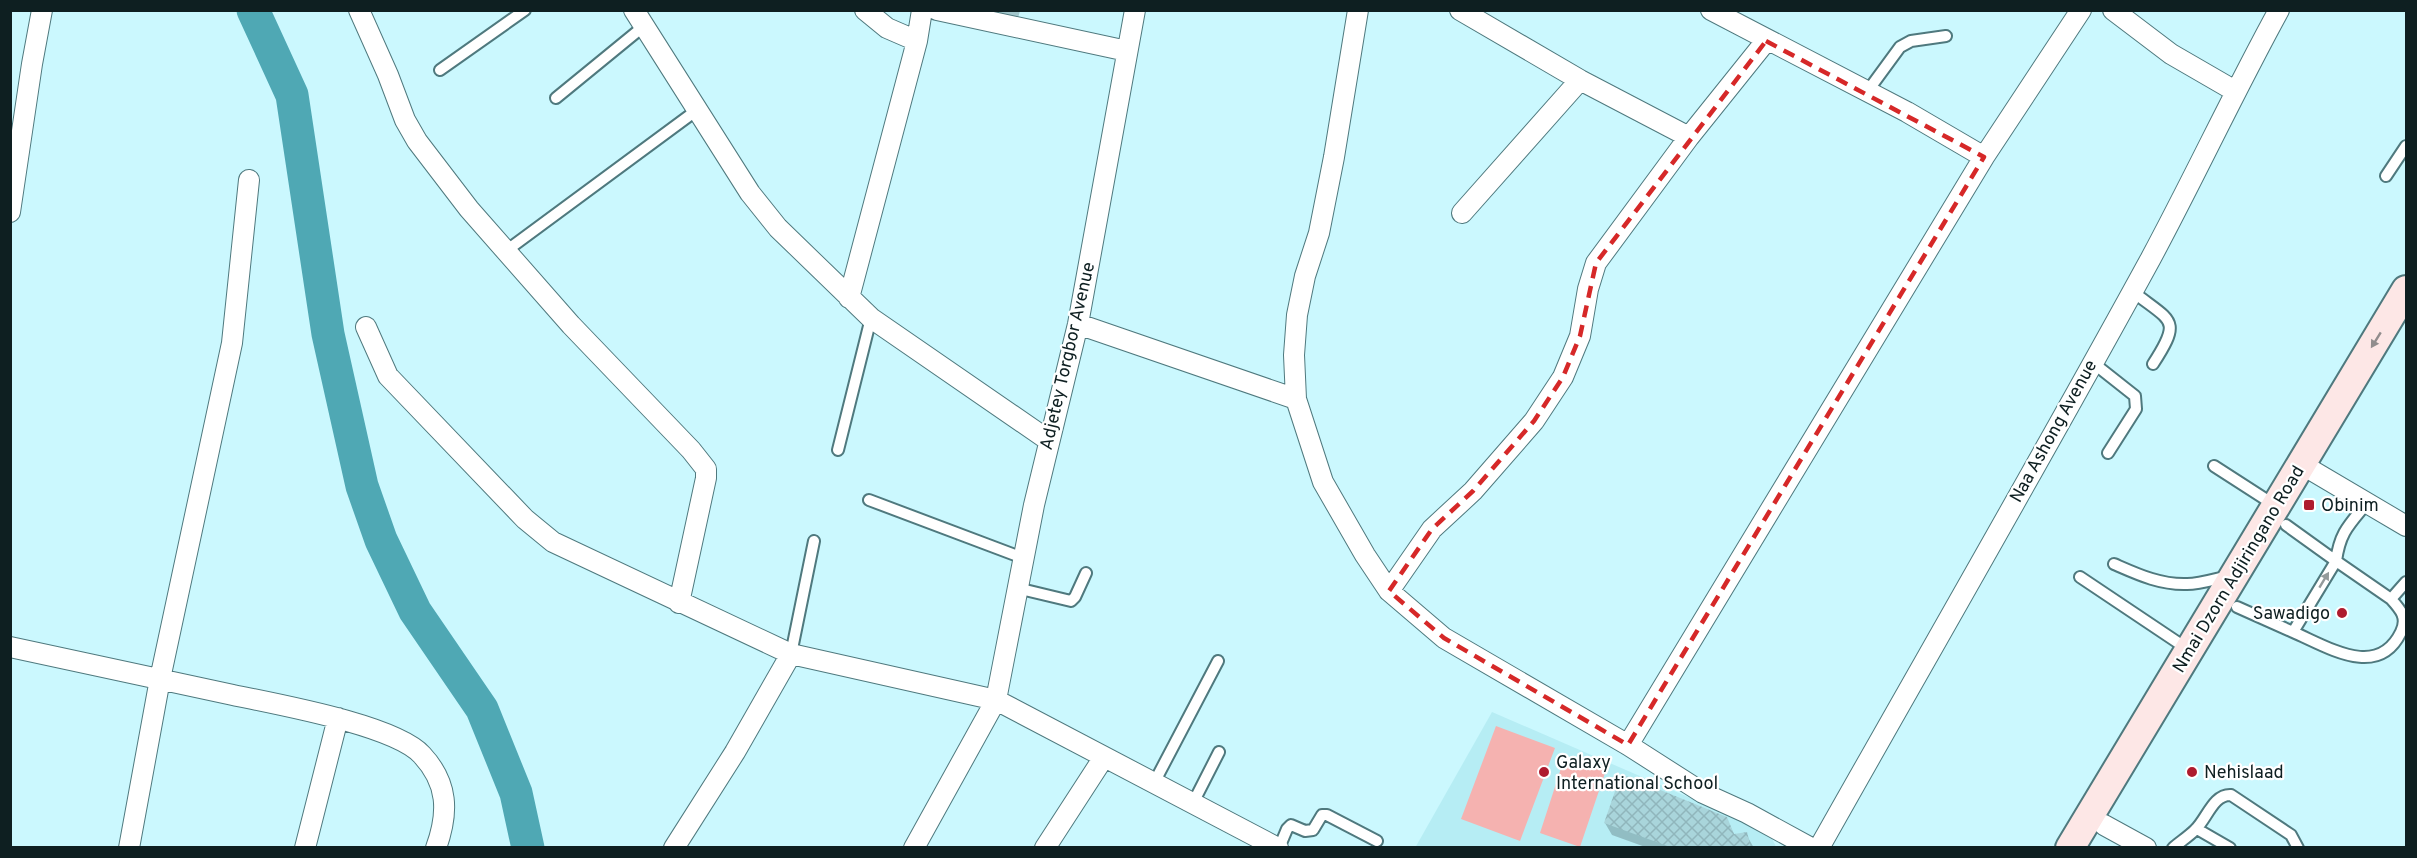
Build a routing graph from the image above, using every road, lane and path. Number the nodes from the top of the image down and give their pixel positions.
1 (42, 10) edge
2 (359, 10) edge
3 (525, 10) edge
4 (865, 10) edge
5 (922, 10) edge
6 (937, 10) edge
7 (1135, 10) edge
8 (1358, 10) edge
9 (1460, 10) edge
10 (1711, 10) edge
11 (2081, 10) edge
12 (2113, 10) edge
13 (2279, 10) edge
14 (639, 18) edge
15 (1946, 36) dead end
16 (917, 41) junction
17 (1766, 41) junction
18 (1127, 51) junction
19 (440, 70) dead end
20 (1580, 80) junction
21 (2235, 91) junction
22 (1867, 92) junction
23 (556, 98) dead end
24 (697, 110) junction
25 (1689, 136) junction
26 (2406, 146) edge
27 (1984, 157) junction
28 (2386, 176) dead end
29 (249, 180) dead end
30 (10, 212) edge
31 (1462, 213) dead end
32 (506, 251) junction
33 (2406, 290) edge
34 (2132, 291) junction
35 (849, 298) junction
36 (871, 318) junction
37 (1078, 324) junction
38 (366, 327) dead end
39 (2406, 327) edge
40 (2092, 362) junction
41 (2153, 364) dead end
42 (1296, 399) junction
43 (1048, 440) junction
44 (838, 450) dead end
45 (2108, 453) dead end
46 (2214, 466) dead end
47 (2309, 469) junction
48 (868, 500) dead end
49 (2367, 503) junction
50 (2281, 516) junction
51 (2406, 526) edge
52 (814, 541) dead end
53 (1023, 558) junction
54 (2336, 561) junction
55 (2114, 564) dead end
56 (1086, 573) dead end
57 (2235, 575) junction
58 (2080, 578) dead end
59 (2406, 582) edge
60 (1017, 588) junction
61 (1389, 591) junction
62 (2391, 599) junction
63 (679, 603) junction
64 (2237, 607) junction
65 (2293, 632) junction
66 (10, 647) edge
67 (2189, 651) junction
68 (791, 654) junction
69 (1218, 661) dead end
70 (160, 679) junction
71 (996, 700) junction
72 (338, 718) junction
73 (1628, 745) junction
74 (1219, 752) dead end
75 (1104, 757) junction
76 (1154, 783) junction
77 (1193, 803) junction
78 (2197, 829) junction
79 (2098, 836) edge
80 (1377, 841) dead end
81 (129, 848) edge
82 (305, 848) edge
83 (436, 848) edge
84 (674, 848) edge
85 (914, 848) edge
86 (1045, 848) edge
87 (1279, 848) edge
88 (1811, 848) edge
89 (1819, 848) edge
90 (2070, 848) edge
91 (2146, 848) edge
92 (2173, 848) edge
93 (2230, 848) edge
94 (2298, 848) edge

1 - 30 street
2 - 32 street
3 - 19 lane
4 - 16 street
5 - 16 street
6 - 18 street
7 - 18 street, Adjetey Torgbor Avenue
8 - 42 street
9 - 20 street
10 - 17 street
11 - 27 street
12 - 21 street
13 - 21 street, Naa Ashong Avenue
14 - 23 lane
14 - 24 street
15 - 22 lane
16 - 35 street
17 - 22 street
17 - 25 street
18 - 37 street, Adjetey Torgbor Avenue
20 - 25 street
20 - 31 street
21 - 34 street, Naa Ashong Avenue
22 - 27 street
24 - 32 lane
24 - 35 street
25 - 61 street
26 - 28 lane
27 - 73 street
29 - 70 street
32 - 63 street
33 -> 47 main road, Nmai Dzorn Adjiringano Road
34 - 40 street, Naa Ashong Avenue
34 - 41 lane
35 - 36 street
36 - 43 street
36 - 44 lane
37 - 42 street
37 - 43 street, Adjetey Torgbor Avenue
38 - 63 street
39 - 47 main road, Nmai Dzorn Adjiringano Road
40 - 45 lane
40 - 89 street, Naa Ashong Avenue
42 - 61 street
43 - 53 street, Adjetey Torgbor Avenue
46 - 50 lane
47 - 49 street
47 - 50 main road, Nmai Dzorn Adjiringano Road
48 - 53 lane
49 - 51 street
49 - 54 lane
50 - 54 lane
50 - 57 main road, Nmai Dzorn Adjiringano Road
50 - 64 main road, Nmai Dzorn Adjiringano Road
52 - 68 lane
53 - 60 street, Adjetey Torgbor Avenue
54 - 62 lane
65 -> 54 lane
55 - 57 lane
56 - 60 lane
57 - 67 main road, Nmai Dzorn Adjiringano Road
58 - 67 lane
59 - 62 lane
60 - 71 street, Adjetey Torgbor Avenue
61 - 73 street
62 - 65 lane
63 - 68 street
64 - 65 lane
64 - 79 main road, Nmai Dzorn Adjiringano Road
66 - 70 street
67 - 90 main road, Nmai Dzorn Adjiringano Road
68 - 71 street
68 - 84 street
69 - 76 lane
70 - 72 street
70 - 81 street
71 - 75 street
71 - 85 street, Adjetey Torgbor Avenue
72 - 82 street
72 - 83 street
73 - 88 street
74 - 77 lane
75 - 76 street
75 - 86 street
76 - 77 street
77 - 87 street
78 - 92 lane
78 - 93 lane
78 - 94 lane
79 - 91 street
80 - 87 lane

